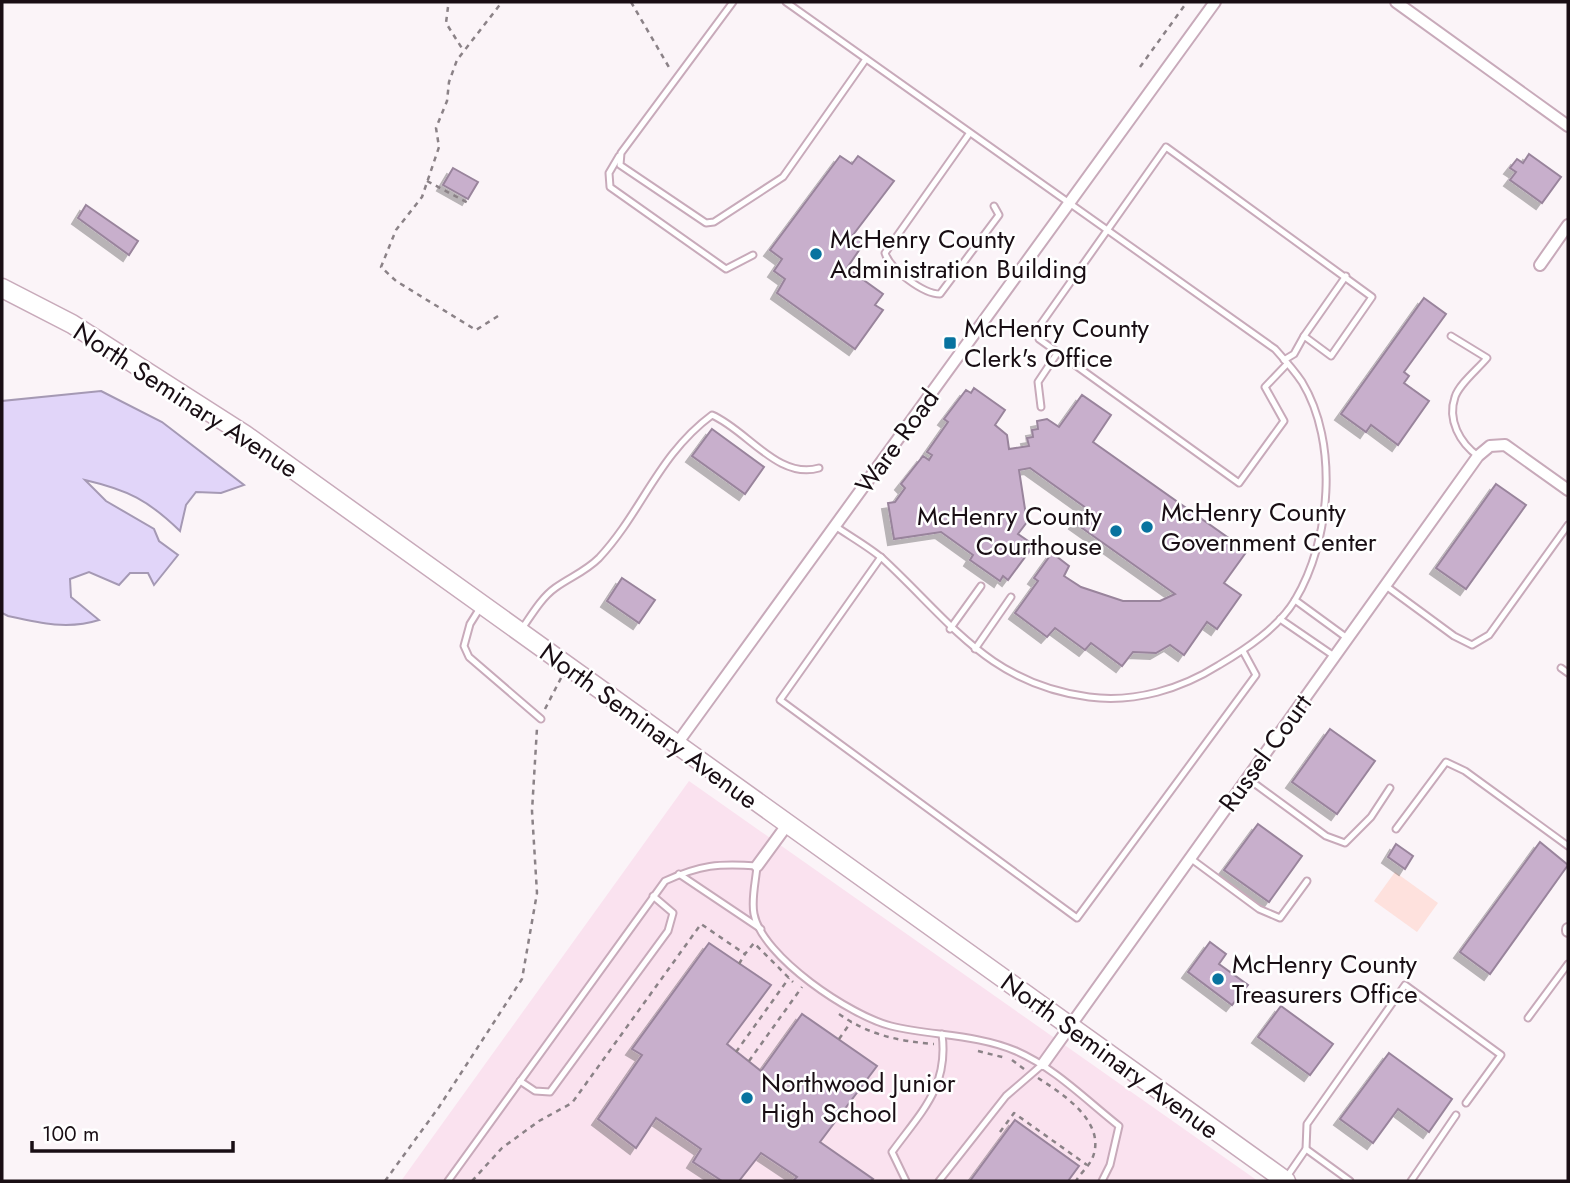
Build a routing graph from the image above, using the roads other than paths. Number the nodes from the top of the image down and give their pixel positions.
1 (733, 2) edge
2 (786, 2) edge
3 (1215, 2) edge
4 (1396, 2) edge
5 (866, 59) junction
6 (1568, 126) edge
7 (969, 134) junction
8 (621, 153) junction
9 (1069, 204) junction
10 (994, 206) dead end
11 (1568, 225) edge
12 (1106, 230) junction
13 (753, 255) dead end
14 (1540, 265) dead end
15 (1346, 276) junction
16 (2, 288) edge
17 (1304, 336) junction
18 (1451, 336) dead end
19 (1058, 352) junction
20 (1286, 362) junction
21 (1041, 407) dead end
22 (1478, 456) junction
23 (819, 468) dead end
24 (1568, 491) edge
25 (1568, 525) edge
26 (835, 526) junction
27 (881, 557) junction
28 (1385, 585) junction
29 (981, 586) dead end
30 (1011, 597) dead end
31 (1295, 600) junction
32 (482, 606) junction
33 (1280, 619) junction
34 (950, 629) junction
35 (520, 633) junction
36 (1347, 638) junction
37 (975, 649) junction
38 (1242, 651) junction
39 (1334, 656) junction
40 (1561, 668) dead end
41 (1568, 673) edge
42 (541, 719) road end
43 (676, 745) junction
44 (1247, 778) junction
45 (1390, 788) dead end
46 (787, 825) junction
47 (1396, 829) dead end
48 (1568, 846) edge
49 (1189, 858) junction
50 (757, 866) junction
51 (679, 874) junction
52 (1307, 881) dead end
53 (653, 896) junction
54 (762, 930) junction
55 (1568, 964) edge
56 (1528, 1018) dead end
57 (1069, 1026) junction
58 (942, 1034) junction
59 (1043, 1064) junction
60 (520, 1082) junction
61 (1466, 1103) dead end
62 (1456, 1115) dead end
63 (1306, 1149) junction
64 (1103, 1179) edge
65 (448, 1181) edge
66 (906, 1181) edge
67 (939, 1181) edge
68 (1110, 1181) edge
69 (1285, 1181) edge
70 (1350, 1181) edge
71 (1411, 1181) edge

1 - 8 lane
2 - 5 lane
3 - 9 street, Ware Road
4 - 6 street
5 - 7 lane
5 - 8 lane
7 - 9 lane
7 - 10 lane
8 - 13 lane
9 - 12 lane
9 - 26 street, Ware Road
11 - 14 street
12 - 15 lane
12 - 19 lane
12 - 20 lane
15 - 17 lane
15 - 17 lane
16 - 32 main road, North Seminary Avenue
17 - 20 lane
18 - 22 lane
19 - 20 lane
19 - 21 lane
20 - 31 lane
22 - 24 street, Russel Court
22 - 28 street, Russel Court
23 - 35 lane
25 - 28 lane
26 - 27 lane
26 - 43 street, Ware Road
27 - 34 lane
27 - 38 lane
28 - 36 street, Russel Court
29 - 34 lane
30 - 37 lane
31 - 33 lane
31 - 36 lane
32 - 35 main road, North Seminary Avenue
32 - 42 lane
33 - 38 lane
33 - 39 lane
34 - 37 lane
35 - 43 main road, North Seminary Avenue
36 - 39 street, Russel Court
37 - 38 lane
39 - 44 street, Russel Court
40 - 41 lane
43 - 46 main road, North Seminary Avenue
44 - 45 lane
44 - 49 street, Russel Court
46 - 50 street
46 - 57 main road, North Seminary Avenue
47 - 48 lane
49 - 52 lane
49 - 57 street, Russel Court
50 - 51 lane
50 - 54 lane
51 - 53 lane
51 - 54 lane
53 - 60 lane
53 - 60 lane
54 - 58 lane
55 - 56 lane
57 - 59 street, Russel Court
57 - 69 main road, North Seminary Avenue
58 - 59 lane
58 - 66 lane
59 - 64 lane
59 - 67 lane
60 - 65 lane
61 - 63 lane
62 - 71 lane
63 - 69 lane
63 - 70 lane
64 - 68 lane

